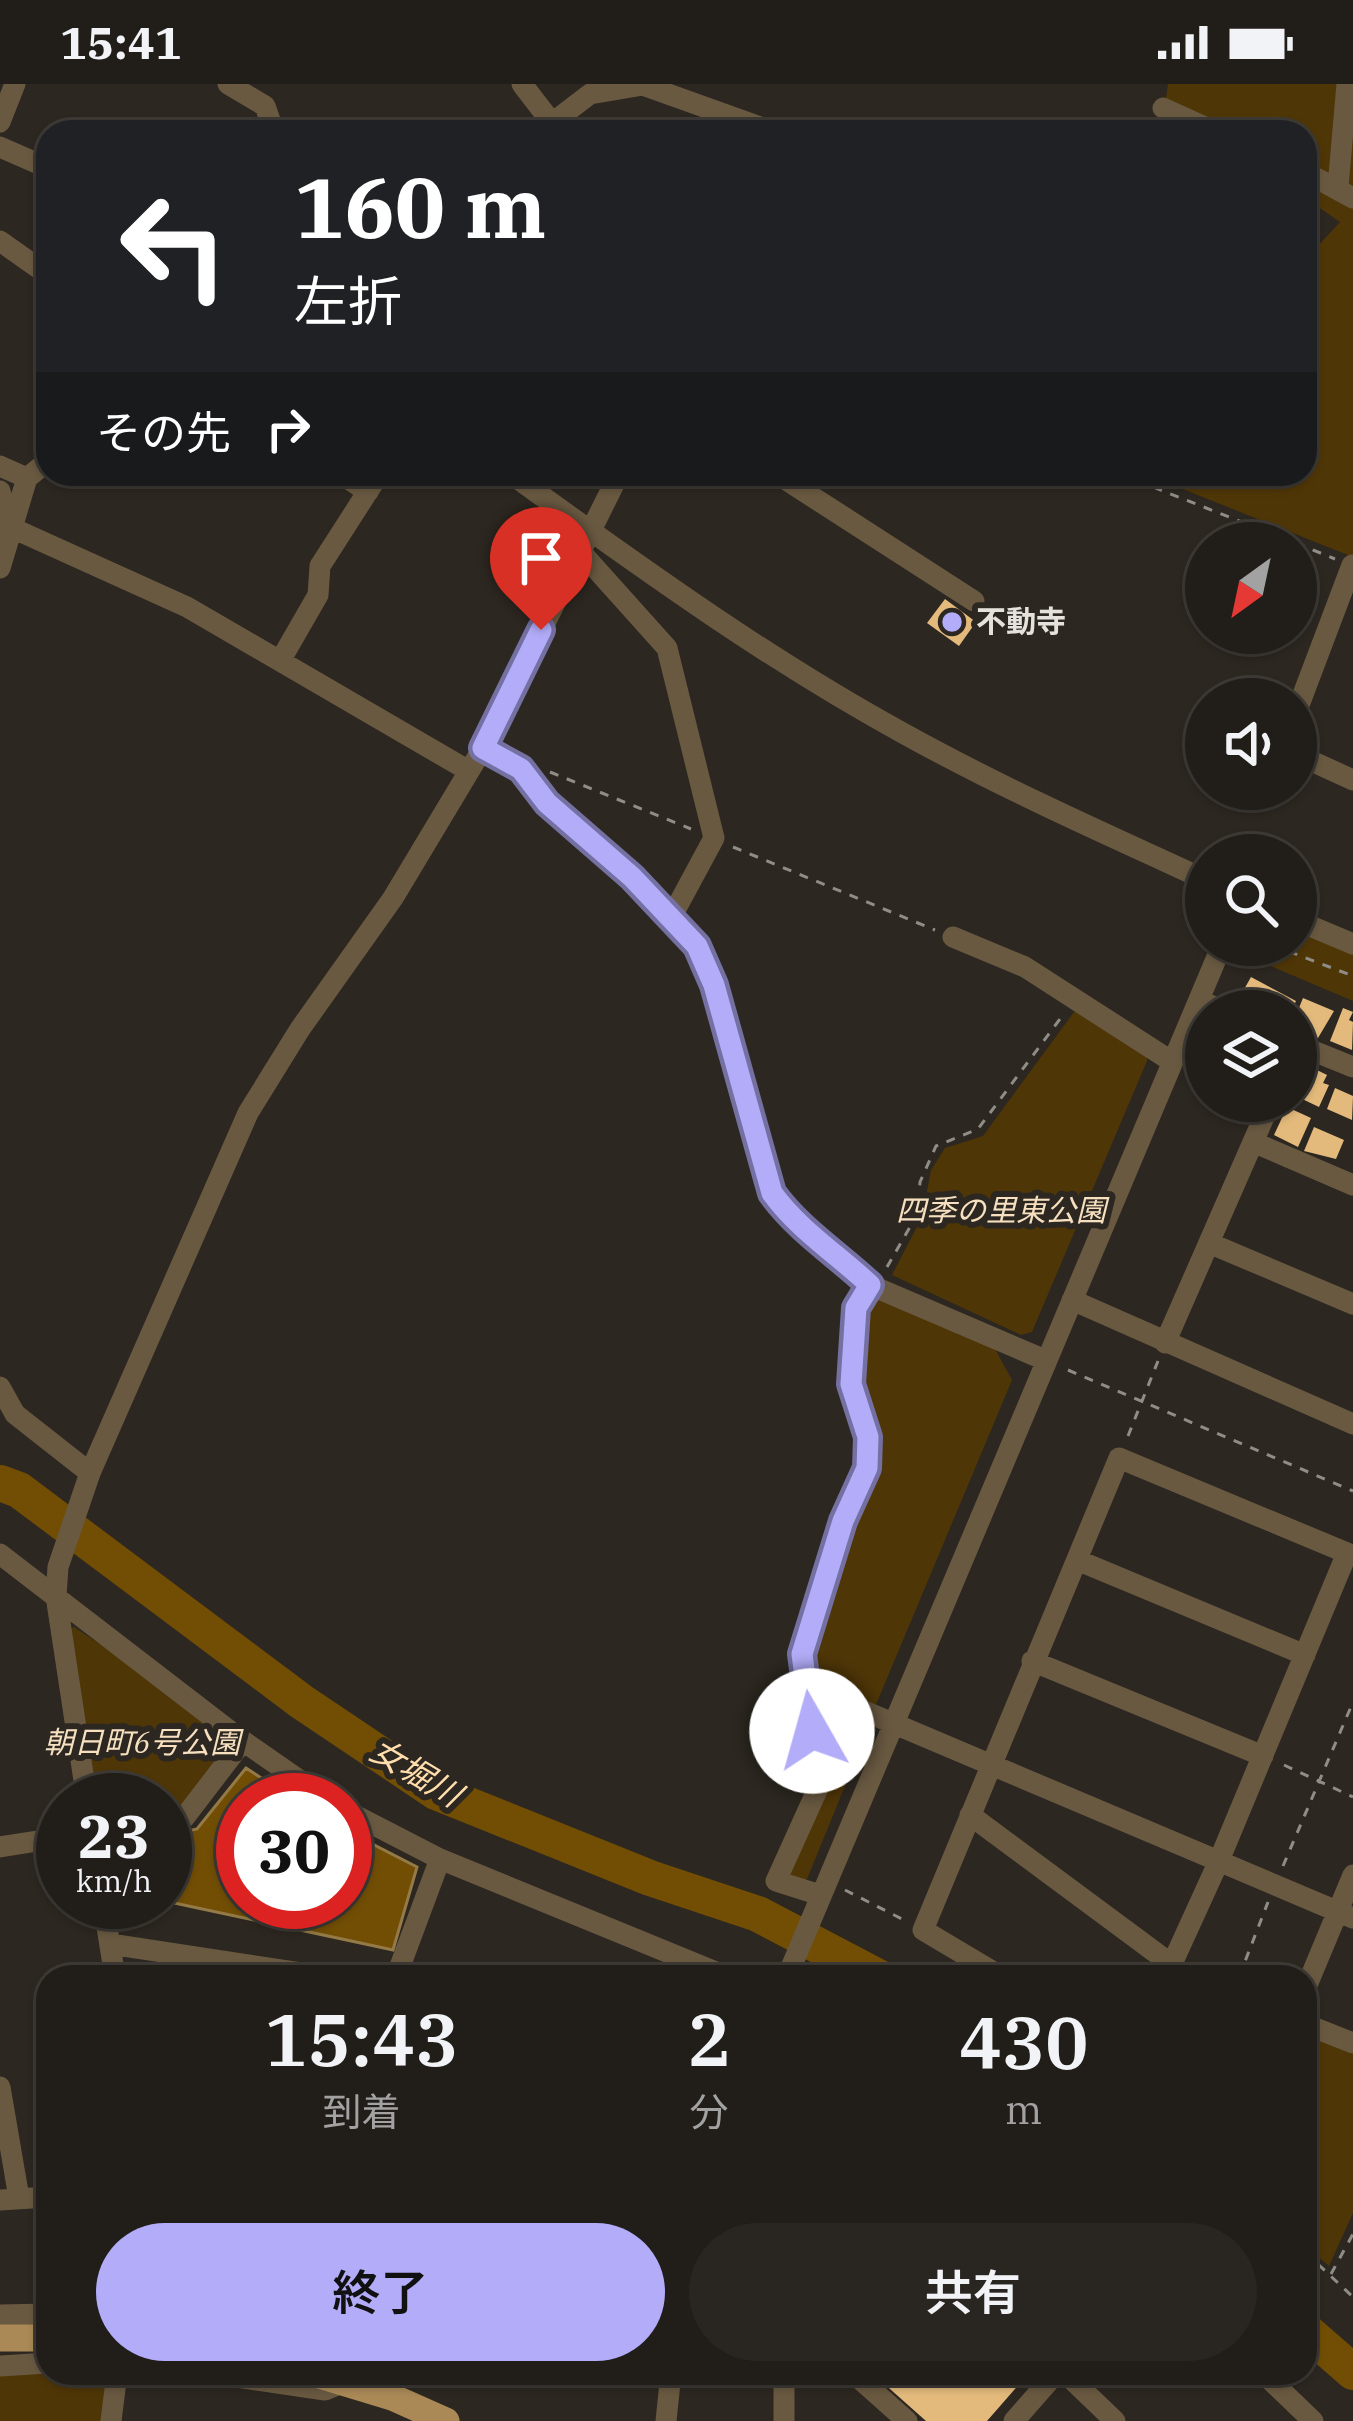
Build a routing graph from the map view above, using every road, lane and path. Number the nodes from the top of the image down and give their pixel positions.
1 (15, 84) edge
2 (228, 84) edge
3 (522, 84) edge
4 (1348, 84) edge
5 (1162, 108) joint
6 (270, 120) edge
7 (544, 120) edge
8 (559, 120) edge
9 (741, 120) edge
10 (1137, 120) edge
11 (1189, 120) edge
12 (0, 122) edge
13 (0, 147) edge
14 (36, 163) edge
15 (1317, 178) edge
16 (1346, 193) edge
17 (0, 241) edge
18 (36, 266) edge
19 (0, 466) edge
20 (36, 471) edge
21 (27, 478) junction
22 (372, 486) edge
23 (525, 486) edge
24 (613, 486) edge
25 (796, 486) edge
26 (1151, 486) edge
27 (0, 490) edge
28 (1242, 522) edge
29 (10, 527) junction
30 (585, 541) junction
31 (1317, 552) edge
32 (1352, 566) edge
33 (0, 568) edge
34 (974, 601) dead end
35 (280, 661) junction
36 (1309, 678) edge
37 (483, 748) junction
38 (1317, 763) edge
39 (469, 771) junction
40 (1353, 779) edge
41 (533, 780) junction
42 (713, 838) junction
43 (1185, 871) edge
44 (672, 916) junction
45 (1317, 929) edge
46 (953, 938) joint
47 (1353, 944) edge
48 (1317, 962) edge
49 (1353, 976) edge
50 (1074, 1000) junction
51 (1185, 1030) edge
52 (1317, 1053) edge
53 (1171, 1061) junction
54 (1353, 1067) edge
55 (1262, 1122) edge
56 (1253, 1142) junction
57 (1353, 1185) edge
58 (1209, 1244) junction
59 (870, 1285) junction
60 (1072, 1300) junction
61 (1353, 1304) edge
62 (1166, 1343) junction
63 (1045, 1360) junction
64 (0, 1387) edge
65 (1142, 1402) junction
66 (1353, 1424) edge
67 (1119, 1458) junction
68 (88, 1479) junction
69 (1353, 1491) edge
70 (0, 1554) edge
71 (1077, 1560) junction
72 (56, 1596) junction
73 (1305, 1655) junction
74 (1032, 1661) junction
75 (805, 1686) junction
76 (1353, 1702) edge
77 (896, 1725) junction
78 (243, 1741) junction
79 (1263, 1756) junction
80 (991, 1763) junction
81 (83, 1773) edge
82 (289, 1773) edge
83 (1319, 1782) junction
84 (1353, 1797) edge
85 (192, 1808) edge
86 (970, 1815) junction
87 (372, 1824) edge
88 (36, 1841) edge
89 (0, 1847) edge
90 (440, 1859) junction
91 (1218, 1863) junction
92 (1353, 1875) edge
93 (1275, 1886) junction
94 (822, 1892) junction
95 (1345, 1915) edge
96 (108, 1929) edge
97 (923, 1930) junction
98 (110, 1943) junction
99 (113, 1965) edge
100 (251, 1965) edge
101 (400, 1965) edge
102 (699, 1965) edge
103 (792, 1965) edge
104 (983, 1965) edge
105 (1160, 1965) edge
106 (1171, 1965) edge
107 (1244, 1965) edge
108 (1317, 1968) edge
109 (1317, 2029) edge
110 (1353, 2043) edge
111 (0, 2087) edge
112 (10, 2199) edge
113 (1353, 2234) edge
114 (1317, 2264) edge
115 (1330, 2276) junction
116 (1353, 2297) edge
117 (0, 2314) edge
118 (36, 2314) edge
119 (0, 2338) edge
120 (36, 2338) edge
121 (36, 2364) edge
122 (0, 2366) edge
123 (116, 2385) edge
124 (291, 2385) edge
125 (324, 2385) edge
126 (354, 2385) edge
127 (670, 2385) edge
128 (784, 2385) edge
129 (867, 2385) edge
130 (1049, 2385) edge
131 (1074, 2385) edge
132 (1276, 2385) edge
133 (111, 2421) edge
134 (446, 2421) edge
135 (666, 2421) edge
136 (784, 2421) edge
137 (908, 2421) edge
138 (1014, 2421) edge
139 (1115, 2421) edge
140 (1313, 2421) edge

1 - 12 street
2 - 6 street
3 - 7 street
4 - 16 street
5 - 10 path
5 - 11 street
8 - 9 street
13 - 14 street
15 - 16 street
17 - 18 street
19 - 21 street
20 - 21 street
21 - 29 street
22 - 35 street
23 - 30 street
24 - 30 street
25 - 34 street
26 - 28 path
27 - 29 street
29 - 33 street
29 - 35 street
30 - 37 street
30 - 42 street
30 - 43 street
31 - 32 path
32 - 36 street
35 - 39 street
37 - 39 street
37 - 41 street
38 - 40 street
39 - 68 street
41 - 42 path
41 - 44 street
42 - 44 street
42 - 46 path
44 - 59 street
45 - 47 street
46 - 50 street
48 - 49 path
50 - 53 street
50 - 59 path
51 - 53 street
52 - 54 street
53 - 60 street
55 - 56 street
56 - 57 street
56 - 58 street
58 - 61 street
58 - 62 street
59 - 63 street
59 - 75 street
60 - 62 street
60 - 63 street
62 - 65 path
62 - 66 street
63 - 65 path
63 - 77 street
64 - 68 street
65 - 67 path
65 - 69 path
67 - 71 street
67 - 73 street
68 - 72 street
70 - 72 street
71 - 73 street
71 - 74 street
72 - 78 street
72 - 81 street
73 - 79 street
74 - 79 street
74 - 80 street
75 - 77 street
75 - 94 street
76 - 83 path
77 - 80 street
77 - 94 street
78 - 82 street
78 - 85 street
79 - 83 path
79 - 91 street
80 - 86 street
80 - 91 street
83 - 84 path
83 - 93 path
86 - 97 street
86 - 105 street
87 - 90 street
88 - 89 street
90 - 101 street
90 - 102 street
91 - 93 street
91 - 106 street
92 - 95 street
93 - 95 street
93 - 107 path
94 - 97 path
94 - 103 street
95 - 108 street
96 - 98 street
97 - 104 street
98 - 99 street
98 - 100 street
109 - 110 street
111 - 112 street
113 - 115 path
114 - 115 path
115 - 116 path
117 - 118 street
119 - 120 main road
121 - 122 street
123 - 133 street
124 - 125 street
126 - 134 main road
127 - 135 street
128 - 136 street
129 - 137 street
130 - 138 street
131 - 139 street
132 - 140 street

